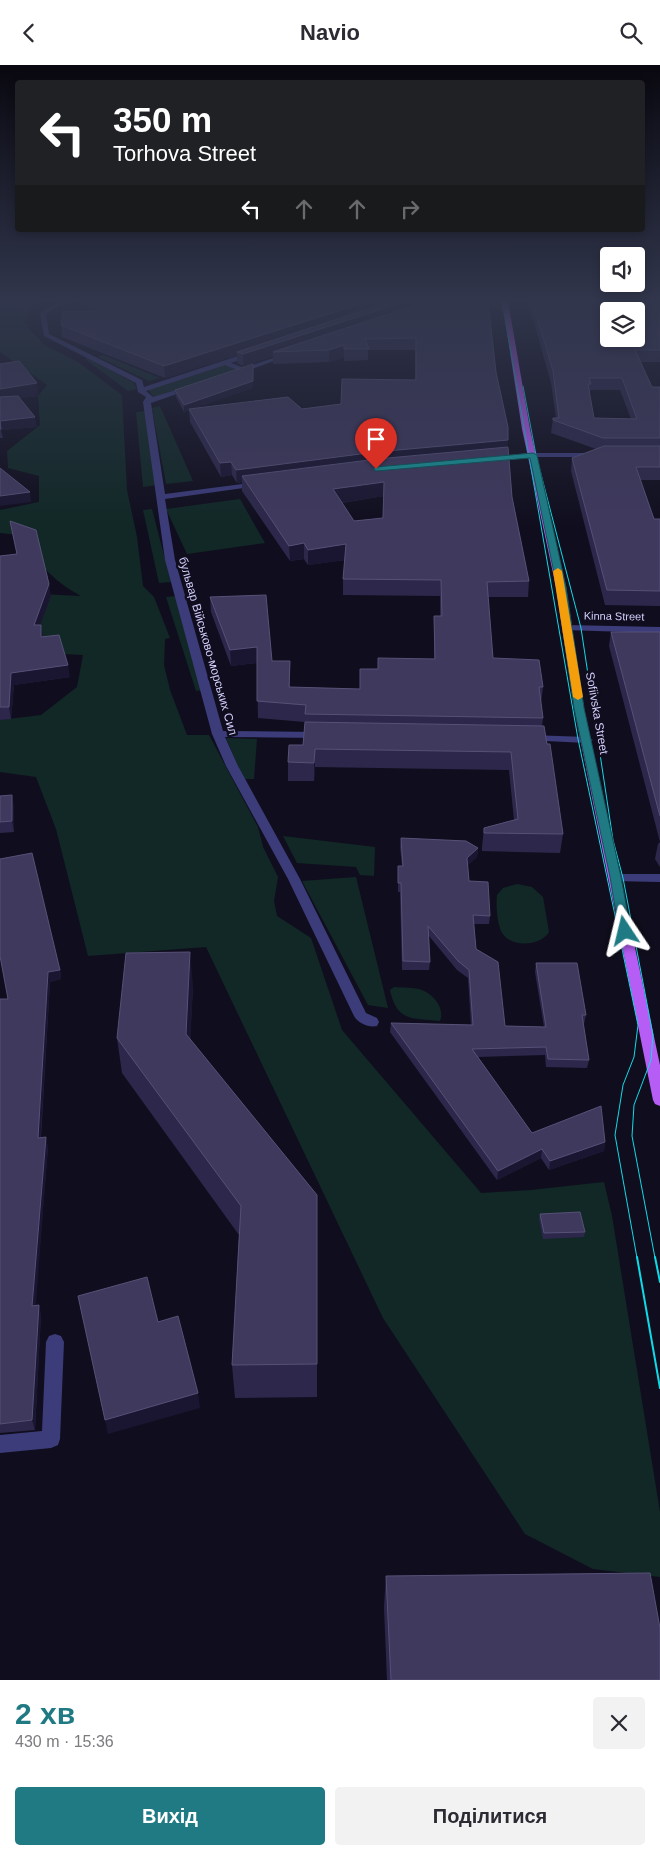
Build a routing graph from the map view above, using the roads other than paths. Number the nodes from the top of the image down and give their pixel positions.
1 (130, 376) edge
2 (183, 376) edge
3 (517, 376) edge
4 (199, 385) edge
5 (141, 390) junction
6 (147, 402) junction
7 (531, 455) junction
8 (603, 455) edge
9 (481, 460) edge
10 (265, 483) edge
11 (162, 497) junction
12 (567, 628) junction
13 (660, 630) edge
14 (218, 734) junction
15 (335, 735) edge
16 (520, 738) edge
17 (587, 740) junction
18 (616, 877) junction
19 (660, 878) edge
20 (372, 1022) dead end
21 (660, 1100) edge
22 (56, 1341) dead end
23 (0, 1444) edge

1 - 5 street, бульвар Військово-морських Сил
2 - 5 street
3 - 7 main road, Sofiivska Street
4 - 6 street
5 - 6 street, бульвар Військово-морських Сил
6 - 11 street, бульвар Військово-морських Сил
7 - 8 street
7 - 9 street
7 - 12 main road, Sofiivska Street
10 - 11 street
11 - 14 street, бульвар Військово-морських Сил
12 - 13 street, Kinna Street
12 - 17 main road, Sofiivska Street
14 - 15 street
14 - 20 street, бульвар Військово-морських Сил
16 - 17 street
17 - 18 main road, Sofiivska Street
18 - 19 street
18 - 21 main road, Sofiivska Street
22 - 23 street

